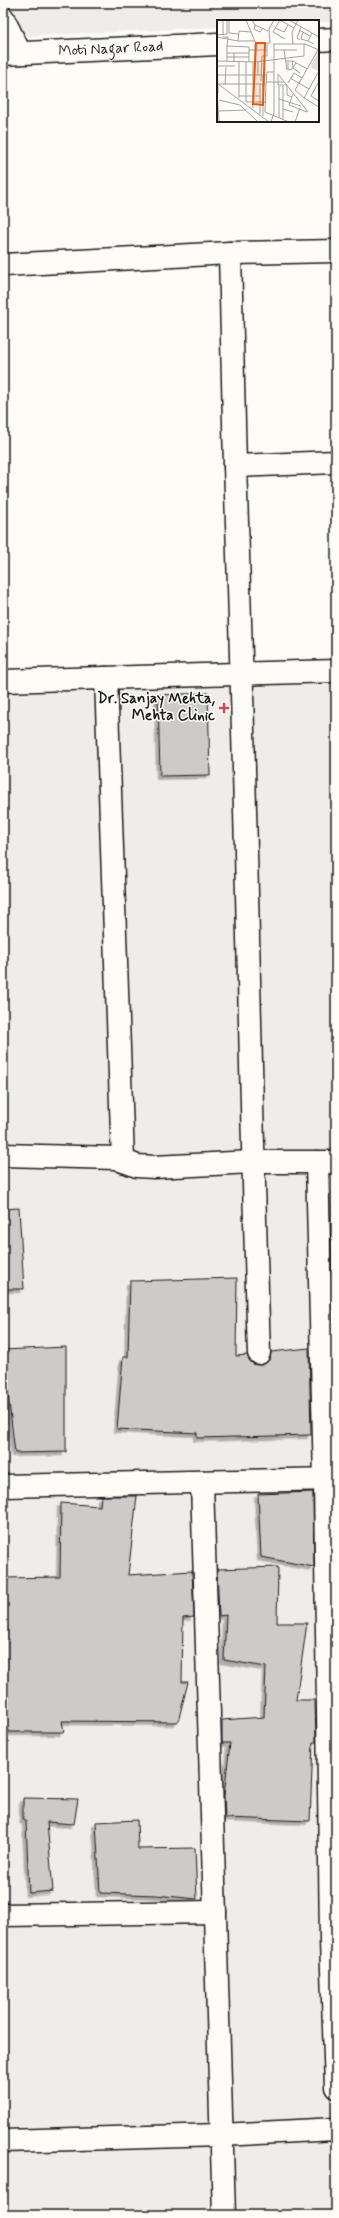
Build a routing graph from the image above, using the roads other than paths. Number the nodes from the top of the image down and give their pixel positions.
1 (3, 18) edge
2 (336, 39) edge
3 (319, 40) edge
4 (217, 44) edge
5 (11, 53) edge
6 (336, 251) edge
7 (230, 253) junction
8 (3, 265) edge
9 (336, 462) edge
10 (235, 466) junction
11 (336, 671) edge
12 (243, 674) junction
13 (106, 678) junction
14 (3, 681) edge
15 (3, 1155) edge
16 (123, 1161) junction
17 (252, 1162) junction
18 (326, 1162) edge
19 (258, 1353) dead end
20 (331, 1479) edge
21 (202, 1482) junction
22 (3, 1486) edge
23 (215, 1912) junction
24 (3, 1915) edge
25 (336, 2087) edge
26 (336, 2129) edge
27 (221, 2135) junction
28 (3, 2141) edge
29 (224, 2215) edge

1 - 5 street
2 - 3 street
4 - 5 street, Moti Nagar Road
6 - 7 street
7 - 8 street
7 - 10 street
9 - 10 street
10 - 12 street
11 - 12 street
12 - 13 street
12 - 17 street
13 - 14 street
13 - 16 street
15 - 16 street
16 - 17 street
17 - 18 street
17 - 19 street
18 - 20 street
20 - 21 street
20 - 25 street
21 - 22 street
21 - 23 street
23 - 24 street
23 - 27 street
26 - 27 street
27 - 28 street
27 - 29 street

